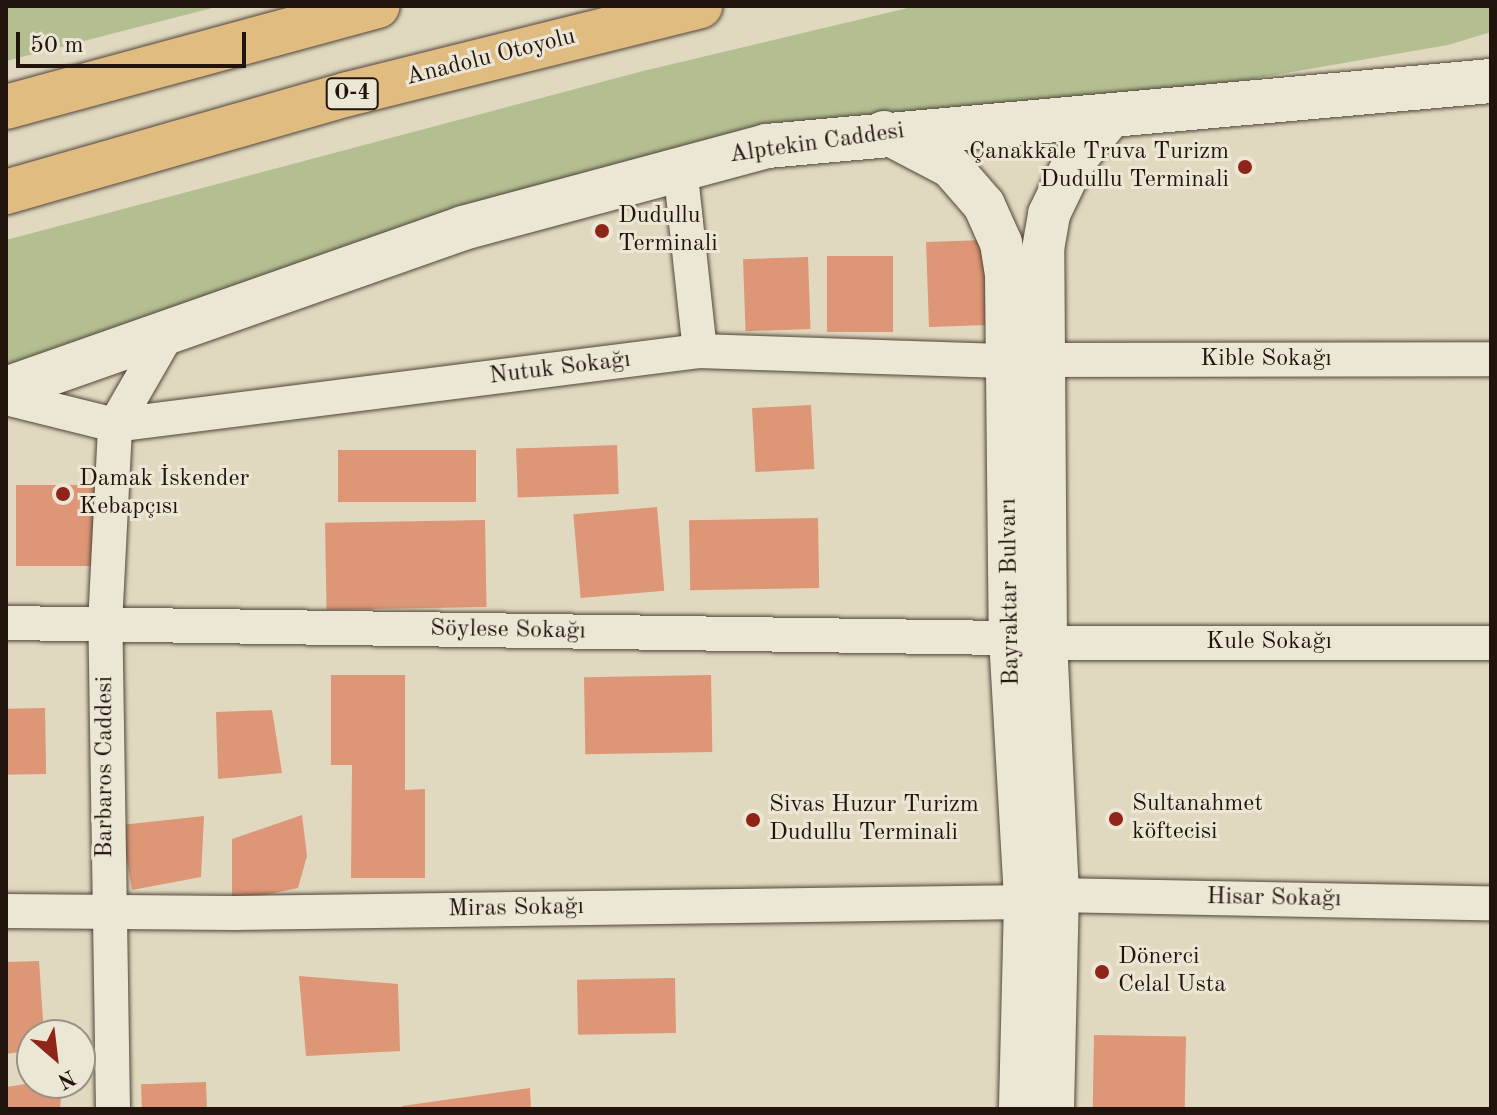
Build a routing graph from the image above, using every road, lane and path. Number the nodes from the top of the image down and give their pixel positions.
1 (378, 6) edge
2 (700, 6) edge
3 (1491, 81) edge
4 (6, 107) edge
5 (1112, 115) junction
6 (884, 132) junction
7 (680, 167) junction
8 (6, 192) edge
9 (169, 331) junction
10 (700, 351) junction
11 (1491, 359) edge
12 (1025, 361) junction
13 (6, 389) edge
14 (6, 398) edge
15 (115, 425) junction
16 (6, 623) edge
17 (105, 625) junction
18 (1028, 641) junction
19 (1491, 643) edge
20 (1042, 898) junction
21 (1491, 903) edge
22 (6, 911) edge
23 (107, 912) junction
24 (113, 1109) edge
25 (1020, 1109) edge
26 (1053, 1109) edge

1 - 4 highway
2 - 8 highway, Anadolu Otoyolu / O-4
3 - 5 main road, Alptekin Caddesi
5 - 6 main road, Alptekin Caddesi
5 - 12 street, Bayraktar Bulvarı
6 - 7 main road, Alptekin Caddesi
6 - 12 street, Bayraktar Bulvarı
7 - 9 main road, Alptekin Caddesi
7 - 10 street
9 - 13 main road, Alptekin Caddesi
9 - 15 street
10 - 12 street, Nutuk Sokağı
10 - 15 street, Nutuk Sokağı
11 - 12 street, Kible Sokağı
12 - 18 street, Bayraktar Bulvarı
14 - 15 street
15 - 17 street, Barbaros Caddesi
16 - 17 street, Söylese Sokağı
17 - 18 street, Söylese Sokağı
17 - 23 street, Barbaros Caddesi
18 - 19 street, Kule Sokağı
18 - 20 street, Bayraktar Bulvarı
20 - 21 street, Hisar Sokağı
20 - 23 street, Miras Sokağı
20 - 25 street, Bayraktar Bulvarı
20 - 26 street, Bayraktar Bulvarı
22 - 23 street, Miras Sokağı
23 - 24 street, Barbaros Caddesi

